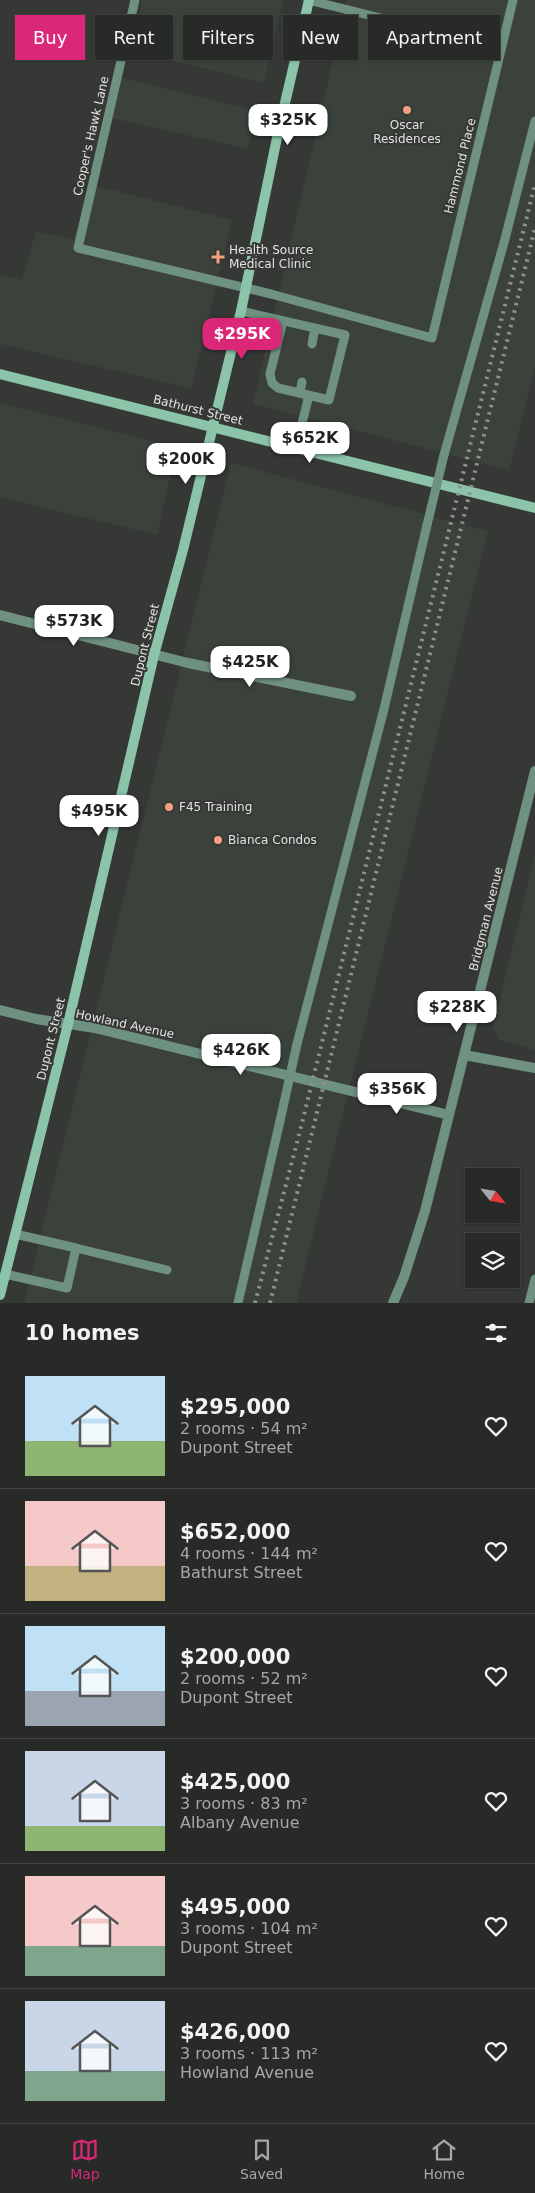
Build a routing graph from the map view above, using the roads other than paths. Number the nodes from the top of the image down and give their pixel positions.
1 (135, 0) edge
2 (309, 0) edge
3 (513, 0) edge
4 (501, 48) junction
5 (535, 121) edge
6 (246, 288) junction
7 (241, 311) junction
8 (283, 321) junction
9 (315, 328) junction
10 (312, 344) dead end
11 (0, 374) edge
12 (302, 382) dead end
13 (300, 393) junction
14 (309, 395) junction
15 (213, 426) junction
16 (296, 448) junction
17 (535, 508) edge
18 (0, 615) edge
19 (154, 655) junction
20 (351, 696) dead end
21 (535, 771) edge
22 (0, 1010) edge
23 (68, 1024) junction
24 (464, 1055) junction
25 (535, 1068) edge
26 (449, 1115) junction
27 (15, 1234) junction
28 (76, 1248) junction
29 (167, 1270) dead end
30 (5, 1274) junction
31 (535, 1279) edge
32 (0, 1295) edge
33 (396, 1302) edge
34 (238, 1303) edge
35 (530, 1303) edge

1 - 6 lane, Cooper's Hawk Lane
2 - 4 lane
2 - 6 main road, Dupont Street
3 - 4 lane, Hammond Place
4 - 6 lane, Hammond Place
5 - 34 lane, bridge
6 - 7 main road, Dupont Street
7 - 8 lane
7 - 15 main road, Dupont Street
8 - 9 lane
8 - 13 lane
9 - 10 lane
9 - 14 lane
11 - 15 main road, Bathurst Street
12 - 13 lane
13 - 14 lane
14 - 16 lane
15 - 16 main road, Bathurst Street
15 - 19 main road, Dupont Street
16 - 17 main road, Bathurst Street
18 - 19 street
19 - 20 street
19 - 23 main road, Dupont Street
21 - 24 street, Bridgman Avenue
22 - 23 street, Howland Avenue
23 - 26 street, Howland Avenue
23 - 27 main road, Dupont Street
24 - 25 street
24 - 26 street, Bridgman Avenue
26 - 33 street, Bridgman Avenue
27 - 28 lane
27 - 30 main road, Dupont Street
28 - 29 lane
28 - 30 lane
30 - 32 main road, Dupont Street
31 - 35 lane

